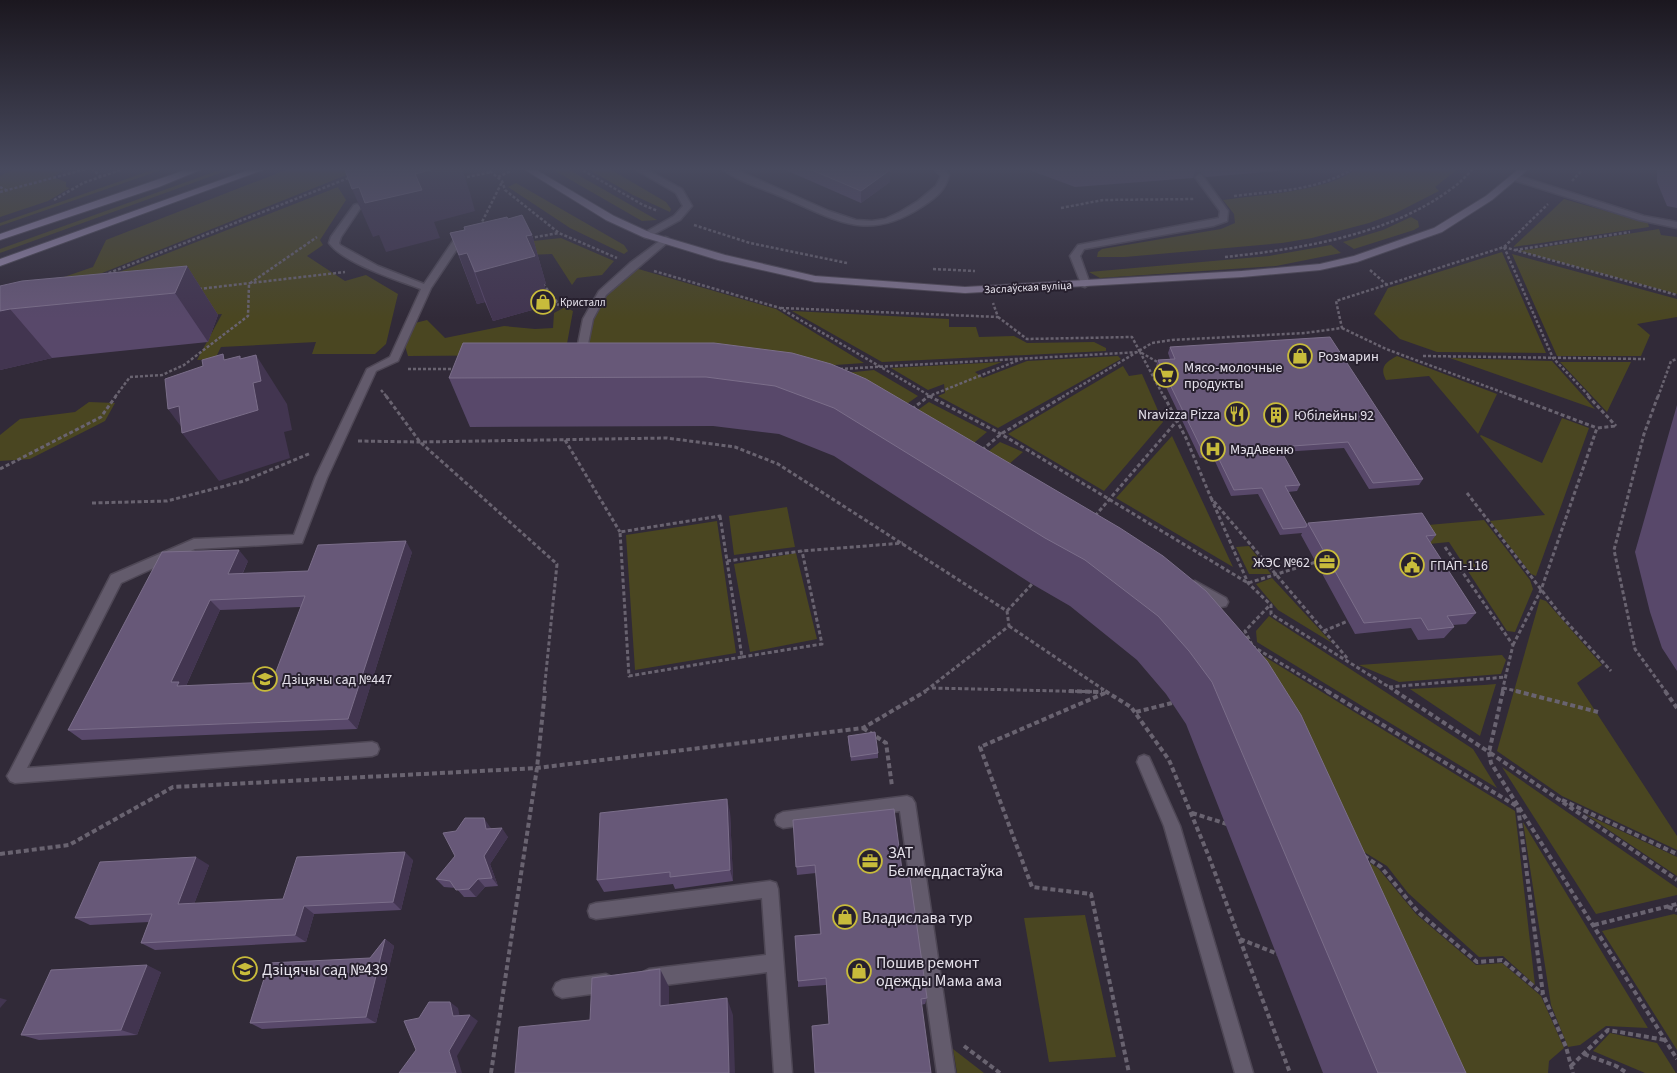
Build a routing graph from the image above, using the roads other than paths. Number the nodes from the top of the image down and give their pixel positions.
1 (57, 218) edge
2 (125, 218) edge
3 (349, 218) edge
4 (610, 218) edge
5 (677, 218) edge
6 (837, 218) edge
7 (900, 218) edge
8 (1224, 218) edge
9 (1458, 218) edge
10 (1642, 218) edge
11 (1677, 225) edge
12 (647, 235) junction
13 (0, 237) edge
14 (458, 240) edge
15 (665, 240) junction
16 (0, 263) edge
17 (1085, 284) junction
18 (426, 288) junction
19 (590, 359) edge
20 (1188, 582) edge
21 (1221, 602) dead end
22 (372, 750) dead end
23 (1144, 762) dead end
24 (783, 820) dead end
25 (596, 911) dead end
26 (775, 963) junction
27 (562, 989) dead end
28 (783, 1073) edge
29 (946, 1073) edge
30 (1244, 1073) edge

1 - 13 main road
2 - 16 main road
3 - 18 lane
4 - 12 main road, Заслаўская вуліца
5 - 12 lane
6 - 7 lane
8 - 17 lane
9 - 17 main road, Заслаўская вуліца
10 - 11 lane
12 - 15 main road, Заслаўская вуліца
14 - 18 lane
15 - 17 main road, Заслаўская вуліца
15 - 19 lane
18 - 22 lane
20 - 21 lane
23 - 30 lane
24 - 29 lane
25 - 26 lane
26 - 27 lane
26 - 28 lane

